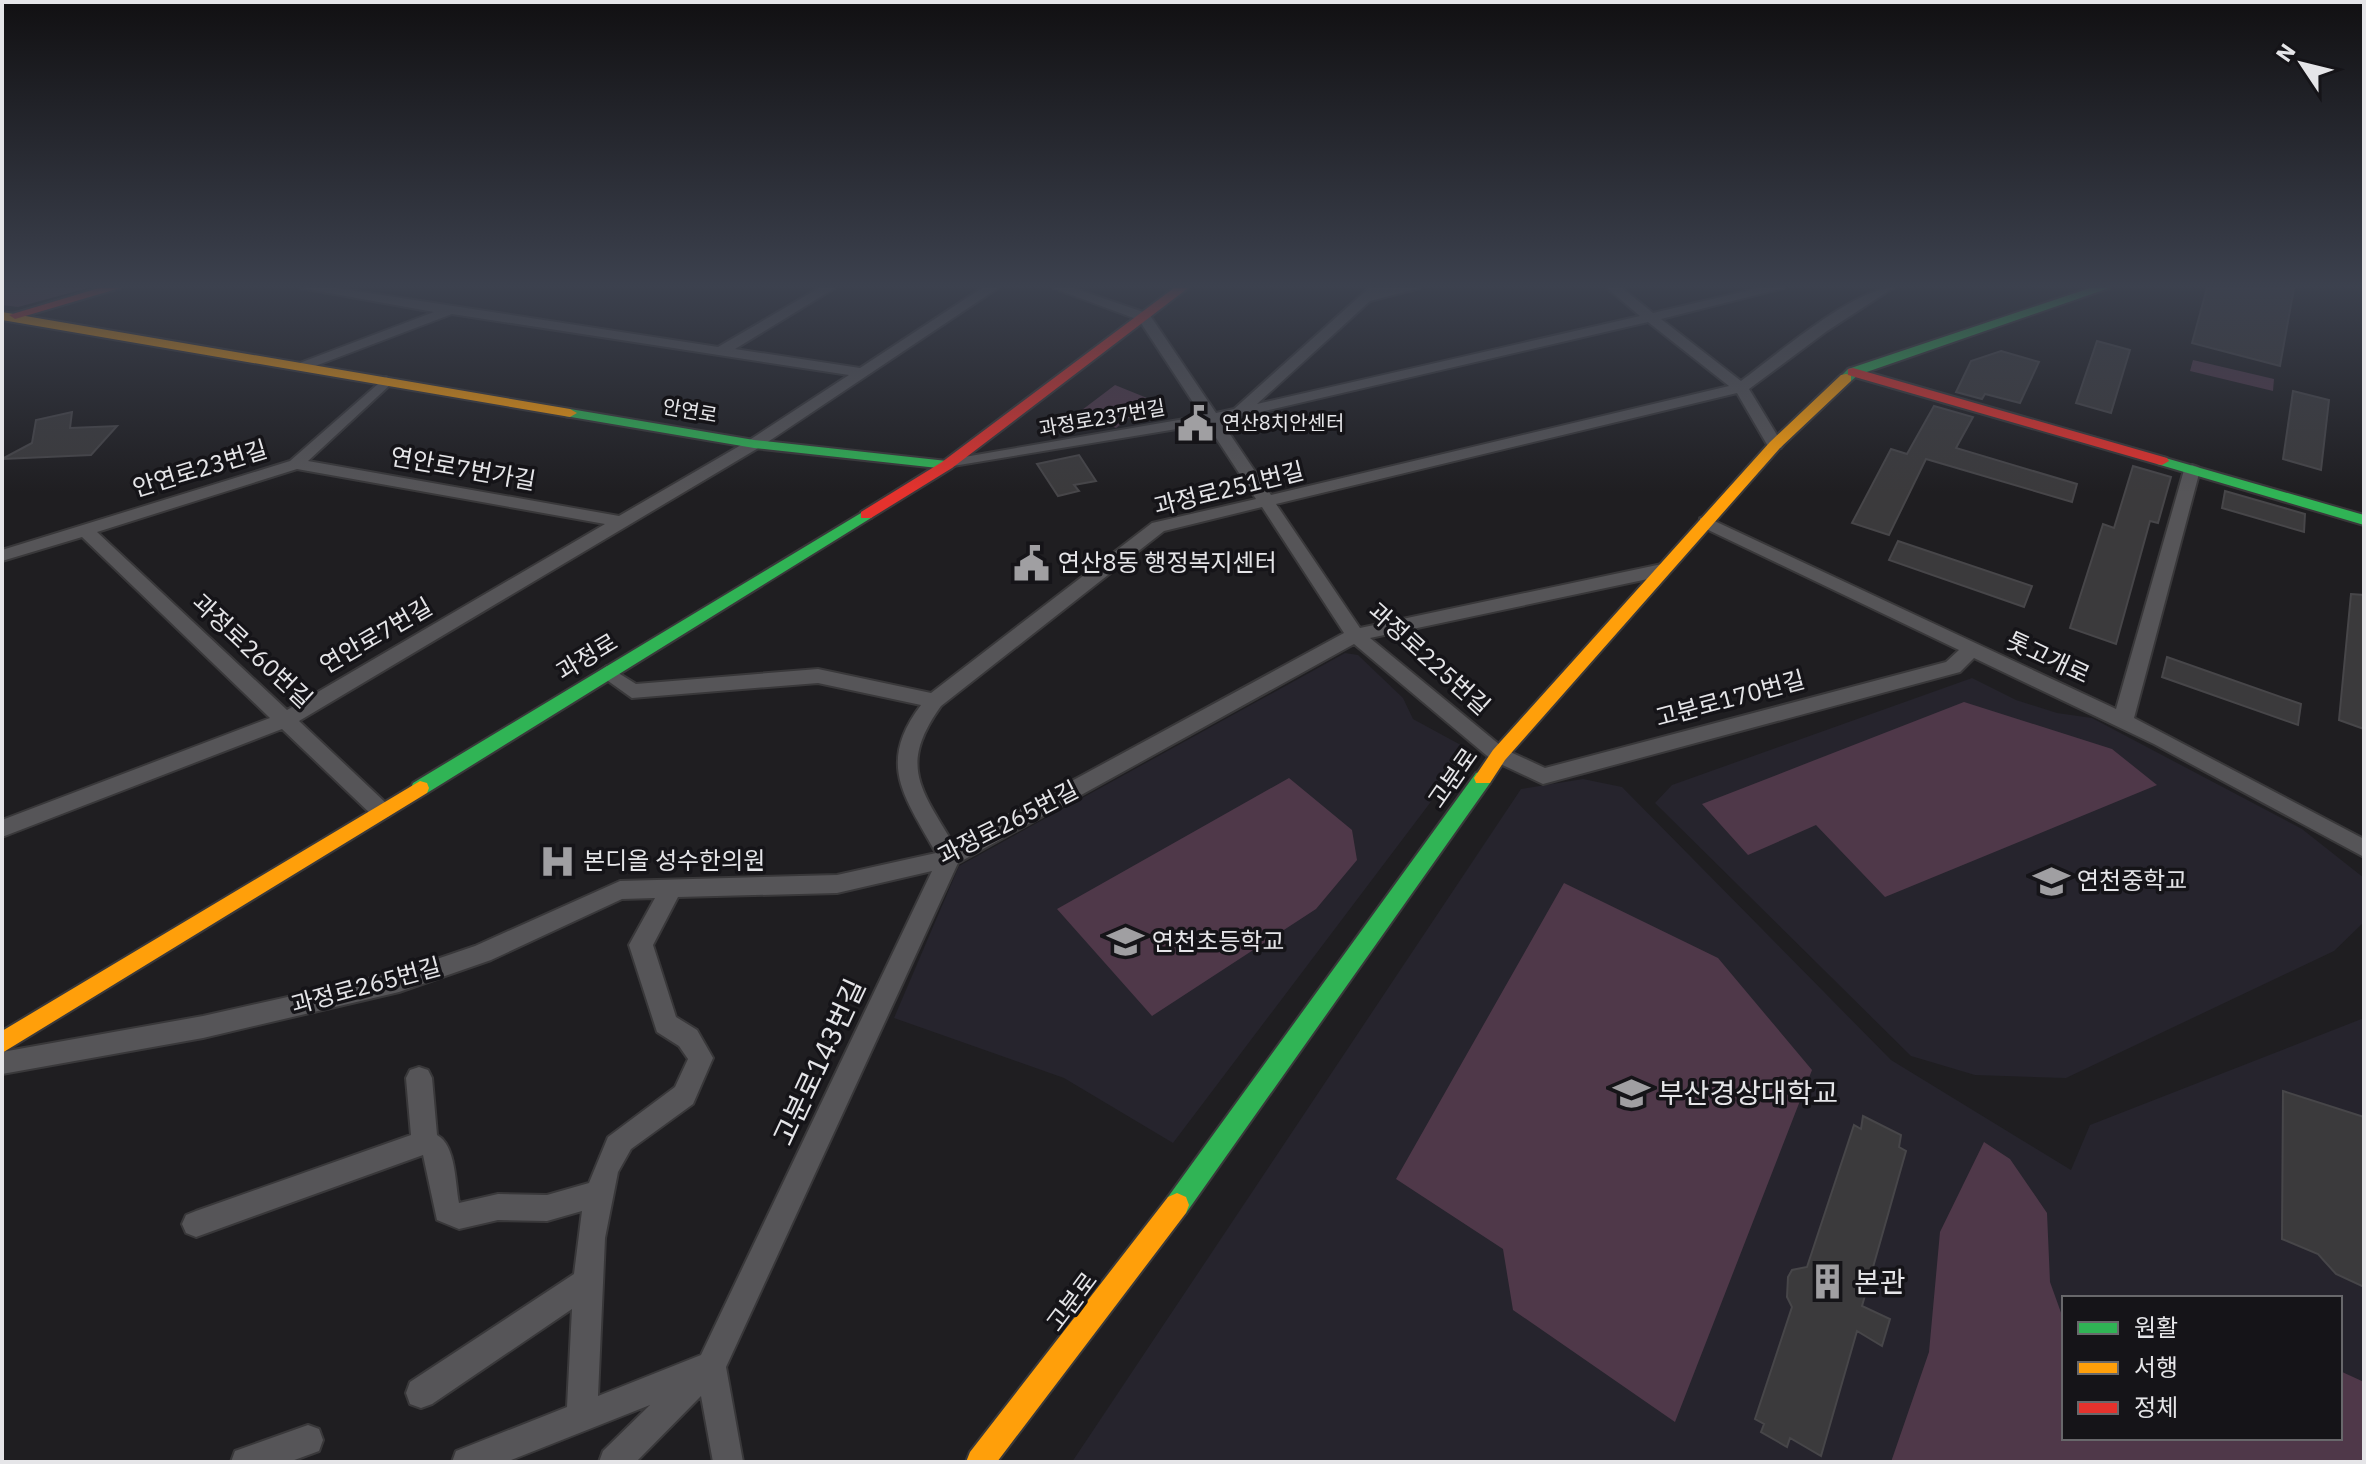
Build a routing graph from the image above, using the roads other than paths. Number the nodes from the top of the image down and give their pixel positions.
1 (238, 356) edge
2 (330, 356) edge
3 (755, 356) edge
4 (888, 356) edge
5 (1092, 356) edge
6 (1170, 356) edge
7 (1302, 356) edge
8 (1485, 356) edge
9 (1700, 356) edge
10 (1784, 356) edge
11 (1900, 356) edge
12 (302, 367) junction
13 (1853, 372) junction
14 (863, 373) junction
15 (386, 381) junction
16 (1741, 388) junction
17 (1239, 413) junction
18 (1211, 419) junction
19 (754, 444) junction
20 (1775, 445) junction
21 (296, 464) junction
22 (947, 465) junction
23 (2192, 470) junction
24 (1267, 503) junction
25 (2364, 520) edge
26 (621, 522) junction
27 (1706, 522) junction
28 (85, 530) junction
29 (2, 556) edge
30 (1662, 570) junction
31 (1355, 635) junction
32 (1971, 650) junction
33 (607, 673) junction
34 (934, 701) junction
35 (287, 719) junction
36 (2123, 721) junction
37 (1499, 755) junction
38 (381, 811) junction
39 (2, 829) edge
40 (2364, 849) edge
41 (950, 857) junction
42 (671, 889) junction
43 (2, 1043) edge
44 (2, 1063) edge
45 (419, 1078) dead end
46 (425, 1142) junction
47 (598, 1193) junction
48 (196, 1224) dead end
49 (590, 1280) junction
50 (711, 1366) junction
51 (421, 1393) dead end
52 (582, 1415) junction
53 (308, 1440) dead end
54 (246, 1462) edge
55 (467, 1462) edge
56 (614, 1462) edge
57 (728, 1462) edge
58 (980, 1462) edge

1 - 12 main road, 안연로
2 - 12 street
3 - 14 street
4 - 14 street, 연안로7번길
5 - 22 main road, 과정로
6 - 18 street, 과정로225번길
7 - 17 street
8 - 17 street, 과정로237번길
9 - 16 street
10 - 16 street, 과정로251번길
11 - 13 main road, 고분로
12 - 15 main road, 안연로
13 - 20 main road, 고분로
13 - 23 main road
14 - 19 street, 연안로7번길
15 - 19 main road, 안연로
15 - 21 street, 안연로23번길
16 - 20 street
16 - 24 street, 과정로251번길
17 - 18 street, 과정로237번길
18 - 22 street, 과정로237번길
18 - 24 street, 과정로225번길
19 - 22 main road, 안연로
19 - 26 street, 연안로7번길
20 - 27 main road, 고분로
21 - 26 street, 연안로7번가길
21 - 28 street, 안연로23번길
22 - 33 main road, 과정로
23 - 25 main road
23 - 36 street
24 - 31 street, 과정로225번길
24 - 34 street, 과정로251번길
26 - 35 street, 연안로7번길
27 - 30 main road, 고분로
27 - 32 street, 톳고개로
28 - 29 street, 안연로23번길
28 - 35 street, 과정로260번길
30 - 31 street, 과정로265번길
30 - 37 main road, 고분로
31 - 37 street, 과정로225번길
31 - 41 street, 과정로265번길
32 - 36 street, 톳고개로
32 - 37 street, 고분로170번길
33 - 34 street
33 - 38 main road, 과정로
34 - 41 street
35 - 38 street, 과정로260번길
35 - 39 street, 연안로7번길
36 - 40 street, 톳고개로
37 - 58 main road, 고분로
38 - 43 main road, 과정로
41 - 42 street, 과정로265번길
41 - 50 street, 고분로143번길
42 - 44 street, 과정로265번길
42 - 47 street
45 - 46 street
46 - 47 street
46 - 48 street
47 - 49 street
49 - 51 street
49 - 52 street
50 - 52 street
50 - 56 street
50 - 57 street
52 - 55 street
53 - 54 street

